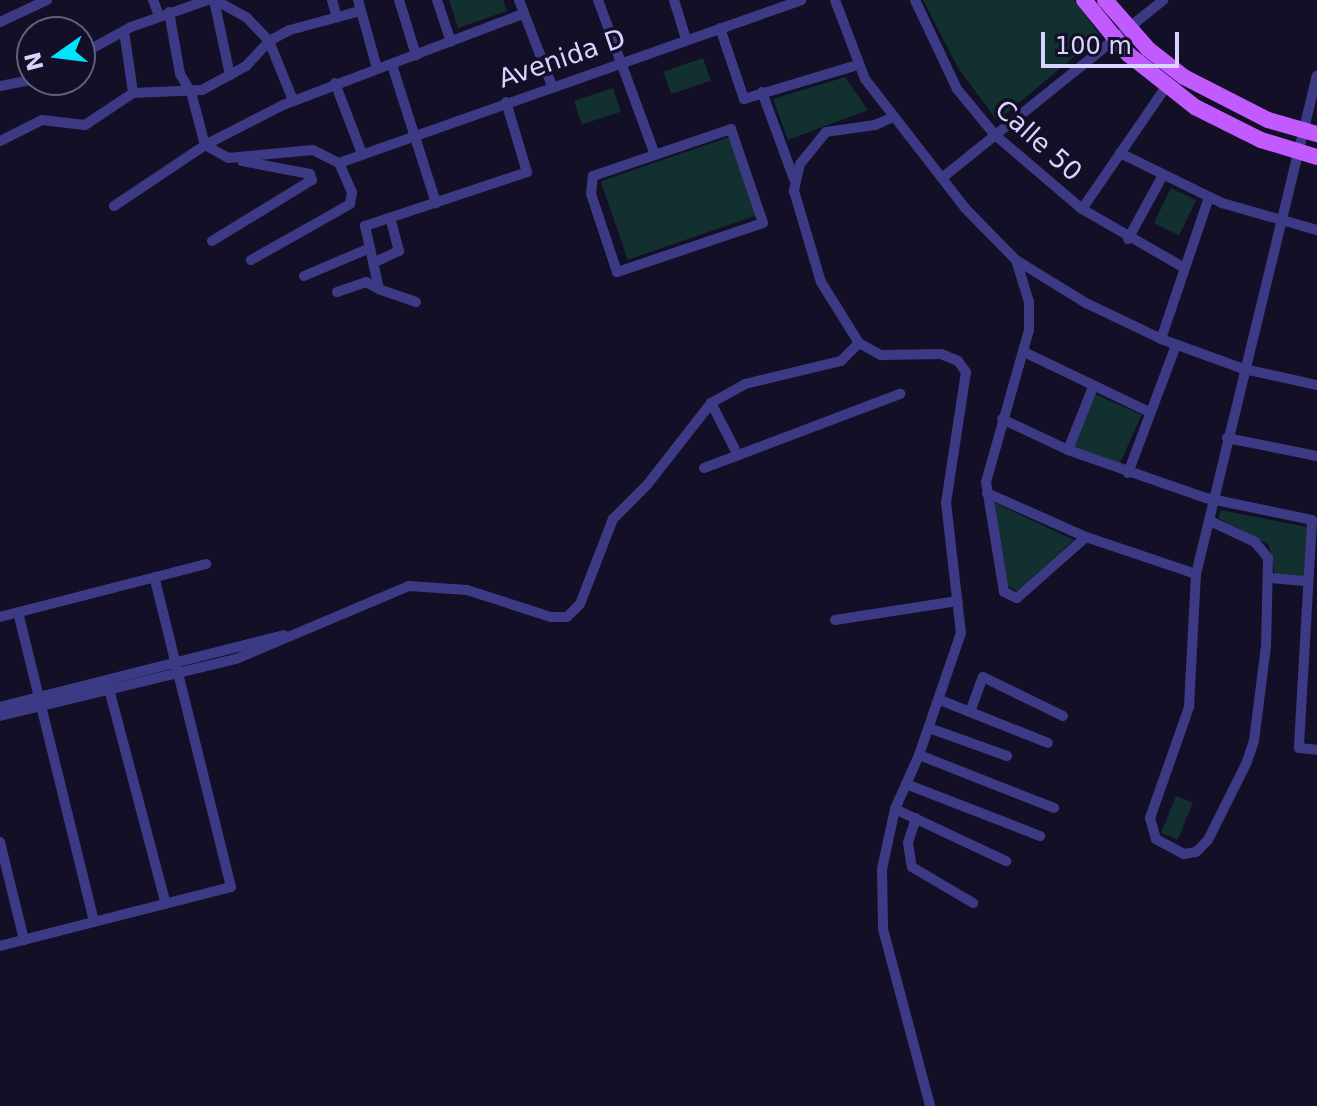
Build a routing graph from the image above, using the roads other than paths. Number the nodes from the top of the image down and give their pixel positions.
1 (47, 0) edge
2 (153, 0) edge
3 (213, 0) edge
4 (332, 0) edge
5 (399, 0) edge
6 (437, 0) edge
7 (519, 0) edge
8 (598, 0) edge
9 (674, 0) edge
10 (801, 0) edge
11 (835, 0) edge
12 (915, 0) edge
13 (1084, 0) edge
14 (1105, 0) edge
15 (1163, 0) edge
16 (359, 6) edge
17 (164, 14) junction
18 (523, 14) junction
19 (337, 17) junction
20 (0, 22) edge
21 (1127, 27) junction
22 (720, 28) junction
23 (124, 31) junction
24 (1113, 38) junction
25 (686, 39) junction
26 (269, 41) junction
27 (451, 42) junction
28 (96, 46) edge
29 (416, 55) junction
30 (619, 62) junction
31 (392, 65) junction
32 (857, 65) junction
33 (377, 68) junction
34 (230, 75) junction
35 (1317, 75) edge
36 (335, 83) junction
37 (552, 86) junction
38 (1166, 87) junction
39 (191, 92) junction
40 (762, 92) junction
41 (133, 93) junction
42 (293, 100) junction
43 (506, 102) junction
44 (893, 117) junction
45 (414, 132) junction
46 (1310, 132) edge
47 (995, 135) junction
48 (0, 141) edge
49 (205, 145) junction
50 (361, 151) junction
51 (1297, 152) junction
52 (1120, 153) junction
53 (655, 155) junction
54 (1317, 157) edge
55 (228, 158) junction
56 (339, 163) junction
57 (1163, 175) junction
58 (942, 178) junction
59 (794, 179) junction
60 (1209, 197) junction
61 (436, 203) junction
62 (114, 206) dead end
63 (1082, 209) junction
64 (390, 218) junction
65 (1280, 222) junction
66 (1317, 230) edge
67 (1128, 239) junction
68 (212, 241) dead end
69 (370, 248) junction
70 (251, 260) dead end
71 (1016, 260) junction
72 (373, 263) junction
73 (1183, 267) junction
74 (304, 276) dead end
75 (379, 289) junction
76 (337, 292) dead end
77 (416, 302) dead end
78 (1161, 339) junction
79 (859, 343) junction
80 (1176, 345) junction
81 (1024, 352) junction
82 (1244, 369) junction
83 (1317, 385) edge
84 (1093, 387) junction
85 (900, 394) dead end
86 (711, 403) junction
87 (1149, 412) junction
88 (1002, 419) junction
89 (1227, 438) junction
90 (1068, 450) junction
91 (738, 455) junction
92 (1317, 456) edge
93 (704, 468) dead end
94 (1128, 473) junction
95 (987, 493) junction
96 (1215, 501) junction
97 (1210, 521) junction
98 (1086, 537) junction
99 (206, 564) dead end
100 (1196, 574) junction
101 (154, 577) junction
102 (1270, 578) junction
103 (1307, 581) junction
104 (958, 601) junction
105 (18, 612) junction
106 (0, 617) edge
107 (835, 620) dead end
108 (176, 668) junction
109 (109, 689) junction
110 (940, 700) junction
111 (38, 702) junction
112 (0, 707) edge
113 (970, 712) junction
114 (0, 716) edge
115 (1063, 716) dead end
116 (929, 728) junction
117 (1048, 743) dead end
118 (1317, 750) edge
119 (919, 755) junction
120 (1007, 756) dead end
121 (906, 784) junction
122 (1054, 808) dead end
123 (895, 809) junction
124 (916, 818) junction
125 (1040, 836) dead end
126 (0, 842) edge
127 (1006, 861) dead end
128 (973, 903) dead end
129 (166, 904) junction
130 (94, 922) junction
131 (24, 940) junction
132 (0, 946) edge
133 (932, 1105) edge

1 - 20 street
2 - 17 street
3 - 17 street
3 - 26 street
3 - 34 street
4 - 19 street
5 - 29 street
6 - 27 street
7 - 18 street
8 - 30 street
9 - 25 street
10 - 22 street, Avenida D
11 - 32 street
12 - 47 street, Calle 50
13 - 24 main road
14 - 21 main road
15 - 21 street
16 - 19 street
16 - 33 street
17 - 23 street
17 - 39 street
18 - 27 street
18 - 37 street
19 - 26 street
21 - 24 street
21 - 46 main road
22 - 25 street, Avenida D
22 - 40 street
23 - 28 street
23 - 41 street
24 - 38 main road
24 - 47 street
25 - 30 street, Avenida D
26 - 34 street
26 - 42 street
27 - 29 street
29 - 31 street
30 - 37 street, Avenida D
30 - 53 street
31 - 33 street
31 - 45 street
32 - 40 street
32 - 44 street
33 - 36 street
34 - 39 street
35 - 46 street
36 - 42 street
36 - 50 street
37 - 43 street, Avenida D
38 - 51 main road
38 - 52 street
39 - 41 street
39 - 49 street
40 - 59 street
41 - 48 street
42 - 49 street
43 - 45 street, Avenida D
43 - 61 street
44 - 58 street
44 - 59 street
45 - 50 street, Avenida D
45 - 61 street
46 - 51 street
47 - 58 street
47 - 63 street, Calle 50
49 - 55 street
49 - 62 street
50 - 56 street, Avenida D
51 - 54 main road
51 - 65 street
52 - 57 street
52 - 63 street
53 - 53 street
55 - 56 street
55 - 68 street
56 - 70 street
57 - 60 street
57 - 67 street
58 - 71 street
59 - 79 street
60 - 65 street
60 - 73 street
61 - 64 street
63 - 67 street, Calle 50
64 - 69 street
64 - 72 street
65 - 66 street
65 - 82 street
67 - 73 street, Calle 50
69 - 72 street
69 - 74 street
71 - 78 street
71 - 81 street
72 - 75 street
73 - 78 street
75 - 76 street
75 - 77 street
78 - 80 street
79 - 86 street
79 - 104 street
80 - 82 street
80 - 87 street
81 - 84 street
81 - 88 street
82 - 83 street
82 - 89 street
84 - 87 street
84 - 90 street
85 - 91 street
86 - 91 street
86 - 108 street
87 - 94 street
88 - 90 street
88 - 95 street
89 - 92 street
89 - 96 street
90 - 94 street
91 - 93 street
94 - 96 street
95 - 98 street
95 - 98 street
96 - 97 street
96 - 103 street
97 - 100 street
97 - 102 street
98 - 100 street
99 - 101 street
100 - 102 street
101 - 105 street
101 - 108 street
102 - 103 street
103 - 118 street
104 - 107 street
104 - 110 street
105 - 106 street
105 - 111 street
108 - 109 street
108 - 111 street
108 - 129 street
109 - 111 street
109 - 129 street
110 - 113 street
110 - 116 street
111 - 112 street
111 - 114 street
111 - 130 street
113 - 115 street
113 - 117 street
116 - 119 street
116 - 120 street
119 - 121 street
119 - 122 street
121 - 123 street
121 - 125 street
123 - 124 street
123 - 133 street
124 - 127 street
124 - 128 street
126 - 131 street
129 - 130 street
130 - 131 street
131 - 132 street

